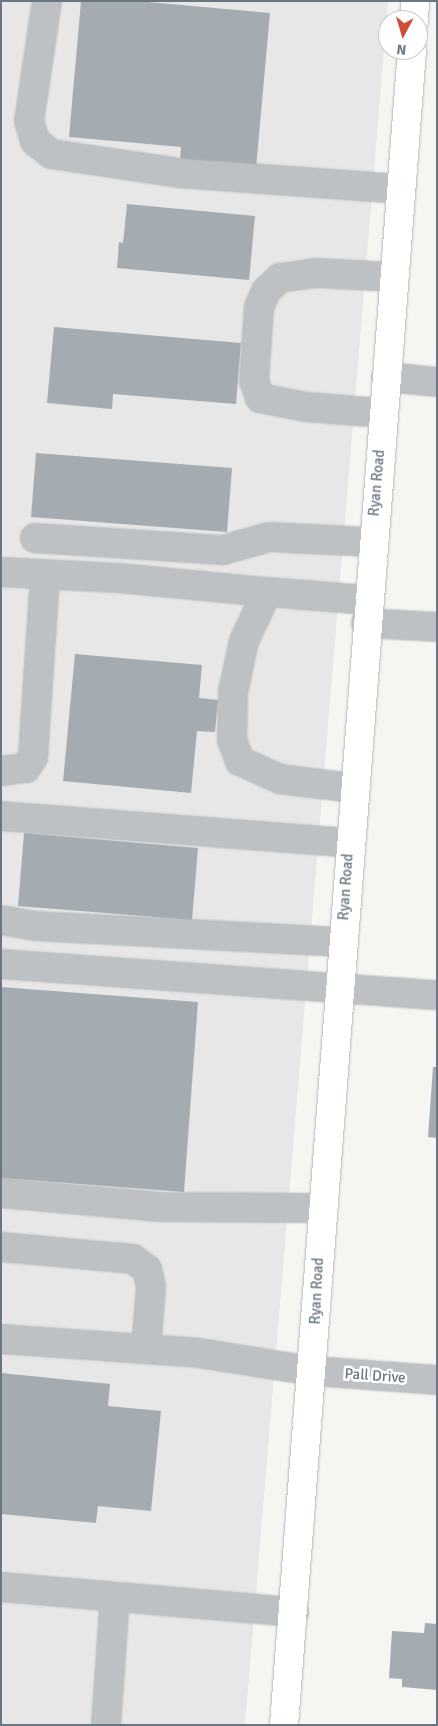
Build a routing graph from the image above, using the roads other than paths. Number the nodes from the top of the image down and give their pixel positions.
1 (47, 1) edge
2 (411, 60) edge
3 (401, 189) junction
4 (394, 277) junction
5 (386, 377) junction
6 (437, 382) edge
7 (383, 413) junction
8 (35, 538) dead end
9 (372, 542) junction
10 (1, 572) edge
11 (45, 574) junction
12 (267, 592) junction
13 (367, 611) junction
14 (437, 627) edge
15 (1, 771) edge
16 (353, 788) junction
17 (10, 816) edge
18 (349, 843) junction
19 (1, 920) edge
20 (342, 942) junction
21 (1, 964) edge
22 (339, 987) junction
23 (437, 995) edge
24 (1, 1193) edge
25 (322, 1208) junction
26 (1, 1247) edge
27 (1, 1338) edge
28 (146, 1348) junction
29 (313, 1371) junction
30 (437, 1380) edge
31 (1, 1588) edge
32 (115, 1597) junction
33 (294, 1612) junction
34 (106, 1725) edge
35 (284, 1725) edge

1 - 3 street
2 - 3 main road, Ryan Road
3 - 4 main road, Ryan Road
4 - 5 main road, Ryan Road
4 - 7 street
5 - 6 street
5 - 7 main road, Ryan Road
7 - 9 main road, Ryan Road
8 - 9 street
9 - 13 main road, Ryan Road
10 - 11 street
11 - 12 street
11 - 15 street
12 - 13 street
12 - 16 street
13 - 14 street
13 - 16 main road, Ryan Road
16 - 18 main road, Ryan Road
17 - 18 street
18 - 20 main road, Ryan Road
19 - 20 street
20 - 22 main road, Ryan Road
21 - 22 street
22 - 23 street
22 - 25 main road, Ryan Road
24 - 25 street
25 - 29 main road, Ryan Road
26 - 28 street
27 - 28 street, Pall Drive
28 - 29 street, Pall Drive
29 - 30 street, Pall Drive
29 - 33 main road, Ryan Road
31 - 32 street
32 - 33 street
32 - 34 street
33 - 35 main road, Ryan Road

